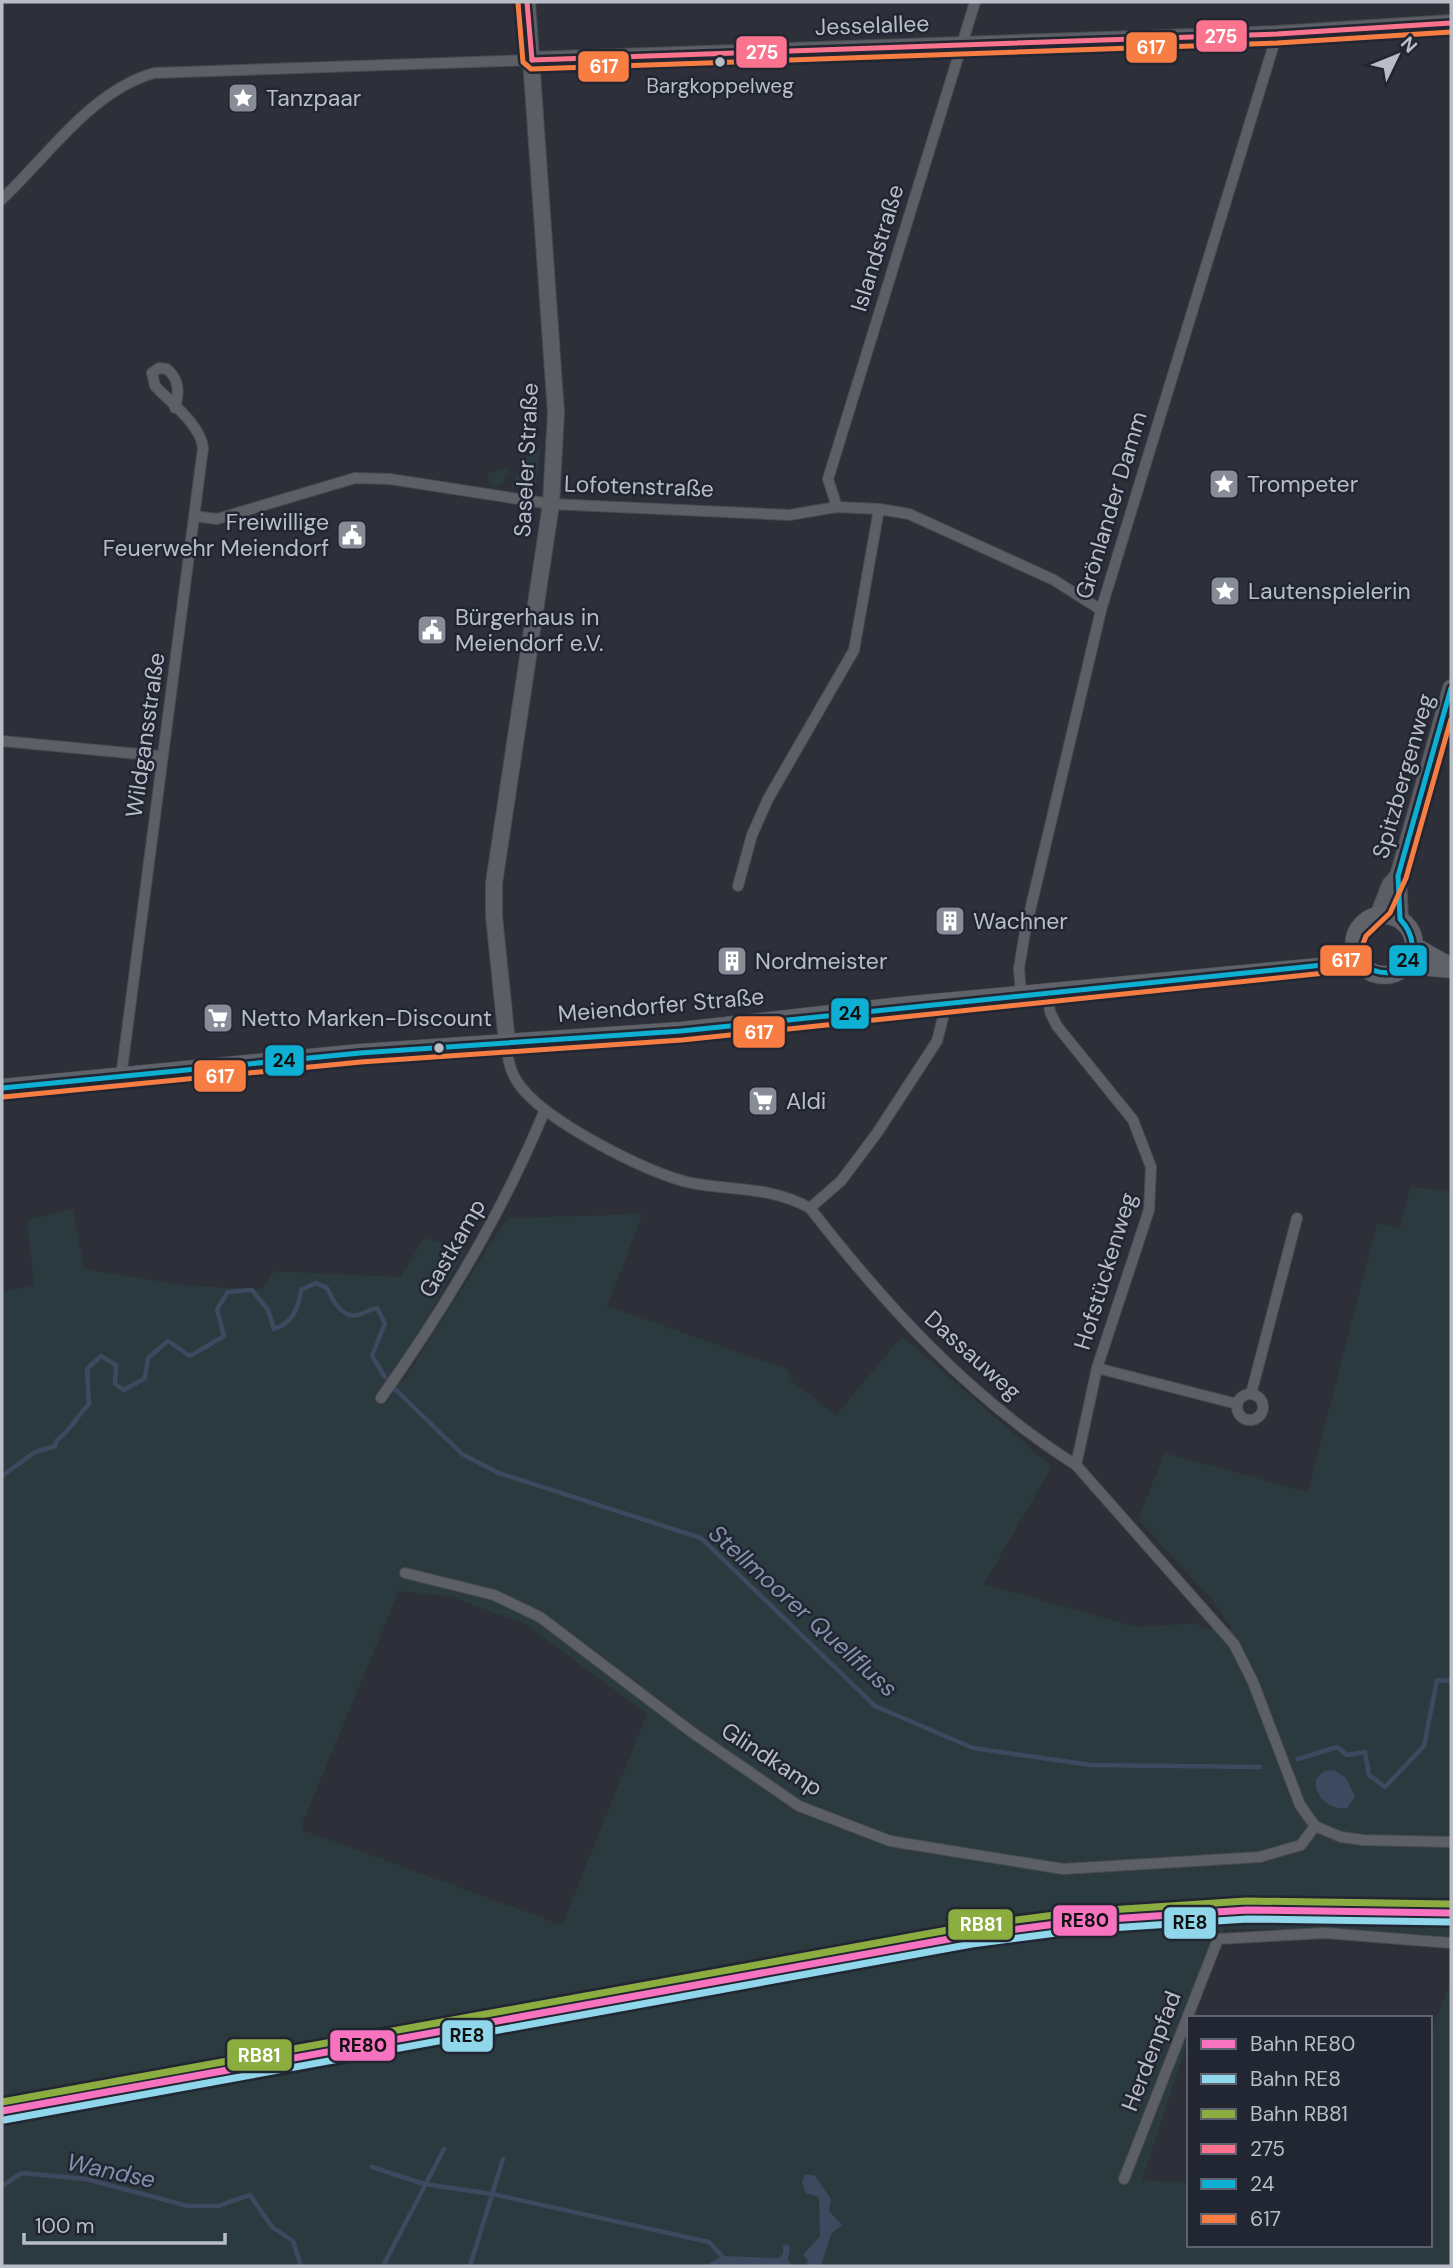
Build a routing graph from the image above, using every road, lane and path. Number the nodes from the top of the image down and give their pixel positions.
1 (527, 2) edge
2 (975, 2) edge
3 (1451, 23) edge
4 (1277, 34) junction
5 (963, 45) junction
6 (531, 60) junction
7 (2, 199) edge
8 (175, 408) dead end
9 (551, 504) junction
10 (837, 507) junction
11 (879, 509) junction
12 (194, 516) junction
13 (1101, 610) junction
14 (1451, 688) edge
15 (2, 741) edge
16 (160, 757) junction
17 (1398, 876) junction
18 (738, 886) dead end
19 (1378, 916) junction
20 (1400, 919) junction
21 (1354, 946) junction
22 (1414, 946) junction
23 (1360, 963) junction
24 (1323, 965) junction
25 (1407, 965) junction
26 (1451, 968) edge
27 (1048, 993) junction
28 (1021, 997) junction
29 (947, 1002) junction
30 (507, 1042) junction
31 (121, 1077) junction
32 (2, 1088) edge
33 (544, 1112) junction
34 (810, 1208) junction
35 (1297, 1218) dead end
36 (1097, 1368) junction
37 (1251, 1394) junction
38 (381, 1398) dead end
39 (1237, 1404) junction
40 (1076, 1465) junction
41 (405, 1573) dead end
42 (1315, 1826) junction
43 (1451, 1842) edge
44 (1451, 1943) edge
45 (1188, 2016) edge
46 (1187, 2017) edge
47 (1124, 2179) dead end

1 - 6 street, Saseler Straße
2 - 5 street, Islandstraße
3 - 4 street, Jesselallee
4 - 5 street, Jesselallee
4 - 13 street, Grönlander Damm
5 - 6 street, Jesselallee
5 - 10 street, Islandstraße
6 - 7 street
6 - 9 street, Saseler Straße
8 - 12 street, Wildgansstraße
9 - 10 street, Lofotenstraße
9 - 12 street, Lofotenstraße
9 - 30 street, Saseler Straße
10 - 11 street, Lofotenstraße
11 - 13 street, Lofotenstraße
11 - 18 street
12 - 16 street, Wildgansstraße
13 - 28 street, Grönlander Damm
14 - 17 street, Spitzbergenweg
15 - 16 street
16 - 31 street, Wildgansstraße
17 - 19 street, Spitzbergenweg
17 - 20 street, Spitzbergenweg
19 - 20 main road
19 - 21 main road, Meiendorfer Straße
20 - 22 main road
21 - 23 main road
21 - 24 main road, Meiendorfer Straße
22 - 25 main road
22 - 26 main road, Meiendorfer Straße
23 - 24 main road, Meiendorfer Straße
23 - 25 main road, Meiendorfer Straße
24 - 27 main road, Meiendorfer Straße
25 - 26 main road, Meiendorfer Straße
27 - 28 main road, Meiendorfer Straße
27 - 36 street, Hofstückenweg
28 - 29 main road, Meiendorfer Straße
29 - 30 main road, Meiendorfer Straße
29 - 34 street
30 - 31 main road, Meiendorfer Straße
30 - 33 street, Dassauweg
31 - 32 main road, Meiendorfer Straße
33 - 34 street, Dassauweg
33 - 38 street, Gastkamp
34 - 40 street, Dassauweg
35 - 37 street
36 - 39 street
36 - 40 street, Hofstückenweg
37 - 39 street
37 - 39 street
40 - 42 street, Dassauweg
41 - 42 street, Glindkamp
42 - 43 street
44 - 45 street, Herdenpfad
46 - 47 street, Herdenpfad

